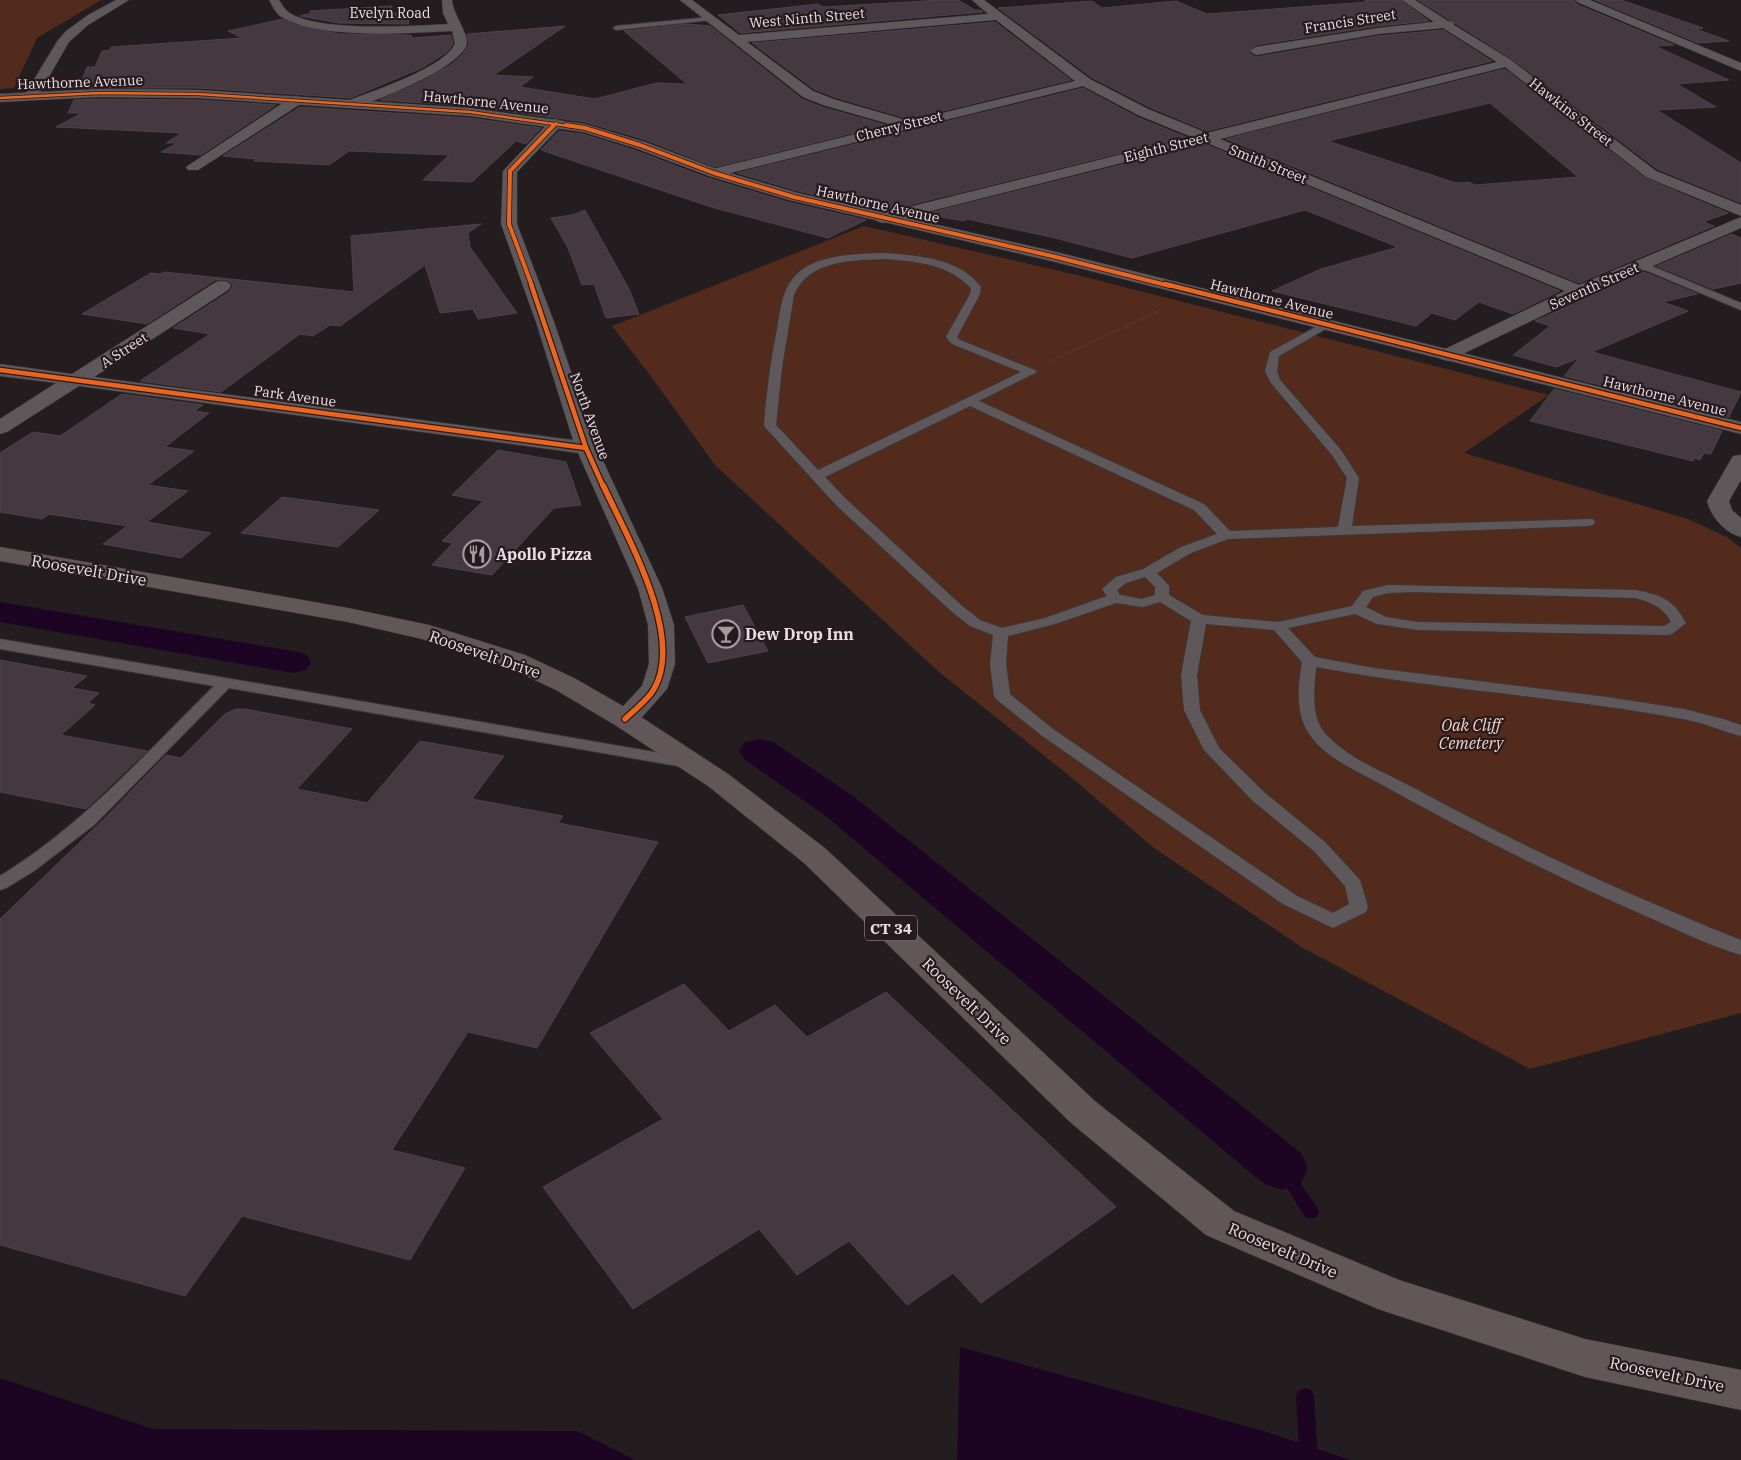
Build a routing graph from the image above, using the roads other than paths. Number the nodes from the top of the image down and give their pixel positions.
1 (124, 0) edge
2 (274, 0) edge
3 (447, 0) edge
4 (684, 0) edge
5 (977, 0) edge
6 (1408, 0) edge
7 (1581, 0) edge
8 (999, 16) junction
9 (710, 19) junction
10 (1449, 24) junction
11 (456, 27) junction
12 (616, 28) dead end
13 (737, 39) junction
14 (1256, 52) dead end
15 (1507, 63) junction
16 (1741, 68) edge
17 (1085, 82) junction
18 (31, 96) junction
19 (0, 98) edge
20 (298, 100) junction
21 (355, 103) junction
22 (556, 123) junction
23 (905, 124) junction
24 (1202, 138) junction
25 (193, 167) dead end
26 (714, 173) junction
27 (1741, 211) edge
28 (883, 218) junction
29 (1741, 222) edge
30 (1642, 265) junction
31 (222, 286) dead end
32 (1579, 291) junction
33 (1741, 307) edge
34 (1324, 324) junction
35 (1448, 355) junction
36 (0, 370) edge
37 (78, 380) junction
38 (970, 402) junction
39 (0, 428) edge
40 (1741, 428) edge
41 (586, 448) junction
42 (1741, 461) edge
43 (816, 476) junction
44 (1588, 522) dead end
45 (1741, 530) edge
46 (1344, 531) junction
47 (1226, 535) junction
48 (0, 554) edge
49 (1148, 572) junction
50 (1162, 597) junction
51 (1115, 598) junction
52 (1357, 609) junction
53 (1199, 619) junction
54 (1278, 626) junction
55 (1001, 633) junction
56 (0, 644) edge
57 (1310, 661) junction
58 (225, 683) junction
59 (625, 719) junction
60 (1741, 731) edge
61 (694, 764) junction
62 (0, 884) edge
63 (1741, 948) edge
64 (1741, 1390) edge

1 - 18 street
2 - 11 street, Evelyn Road
3 - 11 street
4 - 9 street
5 - 8 street, Smith Street
6 - 10 street, Hawkins Street
7 - 16 street
8 - 13 street, West Ninth Street
8 - 17 street, Smith Street
9 - 12 lane
9 - 13 street
10 - 14 street, Francis Street
10 - 15 street, Hawkins Street
11 - 21 street
13 - 23 street
15 - 24 street, Eighth Street
15 - 27 street, Hawkins Street
17 - 23 street, Cherry Street
17 - 24 street, Smith Street
18 - 19 street, Hawthorne Avenue
18 - 20 street, Hawthorne Avenue
20 - 21 street, Hawthorne Avenue
20 - 25 street
21 - 22 street, Hawthorne Avenue
22 - 26 street, Hawthorne Avenue
22 - 41 street, North Avenue
23 - 26 street, Cherry Street
24 - 28 street, Eighth Street
24 - 32 street, Smith Street
26 - 28 street, Hawthorne Avenue
28 - 34 street, Hawthorne Avenue
29 - 30 street, Seventh Street
30 - 32 street, Seventh Street
30 - 33 lane
31 - 37 street, A Street
32 - 35 street, Seventh Street
34 - 35 street, Hawthorne Avenue
34 - 46 lane
35 - 40 street, Hawthorne Avenue
36 - 37 street, Park Avenue
37 - 39 street, A Street
37 - 41 street, Park Avenue
38 - 43 lane
38 - 43 lane
38 - 47 lane
41 - 59 street, North Avenue
42 - 45 street
43 - 55 lane
44 - 46 lane
46 - 47 lane
47 - 49 lane
48 - 59 main road, Roosevelt Drive / CT 34
49 - 50 lane
49 - 51 lane
50 - 51 lane
50 - 53 lane
51 - 55 lane
52 - 52 lane
52 - 54 lane
53 - 54 lane
53 - 55 lane
54 - 57 lane
56 - 58 lane
57 - 60 lane
57 - 63 lane
58 - 61 lane
58 - 62 lane
59 - 61 main road, Roosevelt Drive / CT 34
61 - 64 main road, Roosevelt Drive / CT 34

